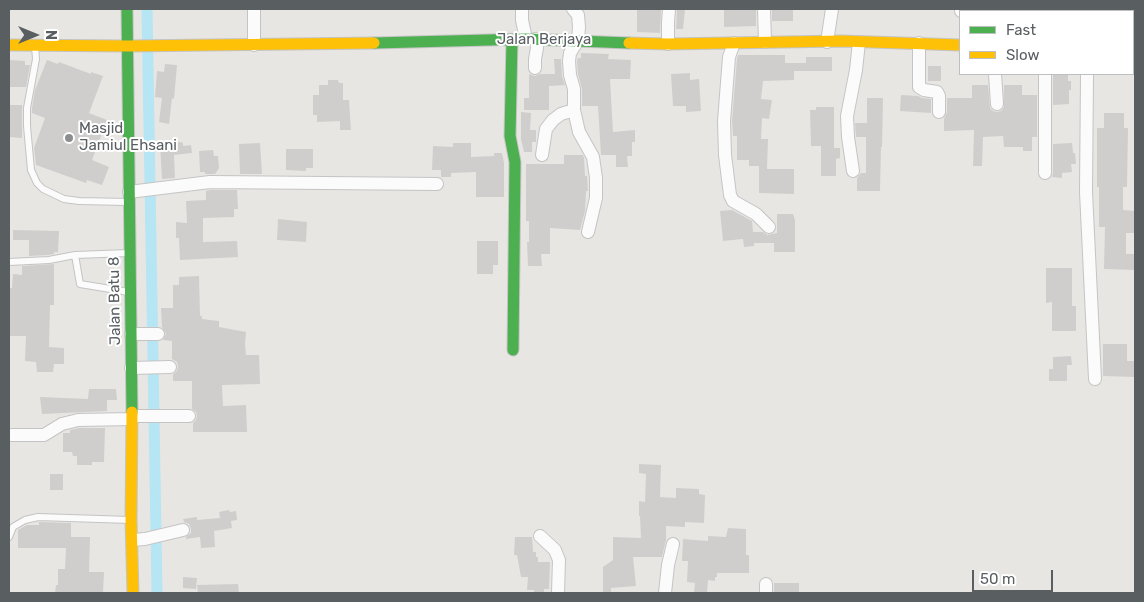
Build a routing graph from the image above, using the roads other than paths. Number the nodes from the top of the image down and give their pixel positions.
1 (127, 9) edge
2 (254, 9) edge
3 (522, 9) edge
4 (573, 9) edge
5 (669, 9) edge
6 (764, 9) edge
7 (832, 9) edge
8 (531, 39) junction
9 (512, 40) junction
10 (578, 40) junction
11 (764, 42) junction
12 (827, 42) junction
13 (859, 42) junction
14 (734, 43) junction
15 (920, 43) junction
16 (668, 44) junction
17 (9, 45) edge
18 (254, 45) junction
19 (959, 45) edge
20 (35, 46) junction
21 (128, 46) junction
22 (535, 68) dead end
23 (995, 75) edge
24 (1045, 75) edge
25 (1087, 75) edge
26 (997, 104) dead end
27 (574, 110) junction
28 (940, 112) dead end
29 (542, 155) dead end
30 (853, 171) dead end
31 (1045, 173) dead end
32 (437, 184) dead end
33 (129, 197) junction
34 (769, 227) dead end
35 (588, 232) dead end
36 (130, 253) junction
37 (75, 255) junction
38 (9, 262) edge
39 (130, 292) junction
40 (131, 334) junction
41 (153, 334) dead end
42 (513, 350) dead end
43 (170, 367) dead end
44 (137, 368) junction
45 (1095, 379) dead end
46 (188, 416) dead end
47 (132, 418) junction
48 (9, 435) edge
49 (131, 520) junction
50 (184, 530) dead end
51 (540, 536) dead end
52 (9, 537) edge
53 (139, 539) junction
54 (673, 544) dead end
55 (133, 593) edge
56 (558, 593) edge
57 (665, 593) edge

1 - 21 street, Jalan Batu 8
2 - 18 street
3 - 8 street
4 - 10 street
5 - 16 street
6 - 11 street
7 - 12 street
8 - 9 street, Jalan Berjaya
8 - 10 street, Jalan Berjaya
8 - 22 street
9 - 18 street, Jalan Berjaya
9 - 42 street
10 - 16 street, Jalan Berjaya
10 - 27 street
11 - 12 street, Jalan Berjaya
11 - 14 street, Jalan Berjaya
12 - 13 street, Jalan Berjaya
13 - 15 street, Jalan Berjaya
13 - 30 street
14 - 16 street, Jalan Berjaya
14 - 34 street
15 - 19 street, Jalan Berjaya
15 - 28 street
17 - 20 street, Jalan Berjaya
18 - 21 street, Jalan Berjaya
20 - 21 street, Jalan Berjaya
20 - 33 lane
21 - 33 street, Jalan Batu 8
23 - 26 street
24 - 31 street
25 - 45 street
27 - 29 street
27 - 35 street
32 - 33 street
33 - 36 street, Jalan Batu 8
36 - 37 lane
36 - 39 street, Jalan Batu 8
37 - 38 lane
37 - 39 lane
39 - 40 street, Jalan Batu 8
40 - 41 street
40 - 44 street, Jalan Batu 8
43 - 44 street
44 - 47 street, Jalan Batu 8
46 - 47 street
47 - 48 street
47 - 49 street, Jalan Batu 8
49 - 52 lane
49 - 53 street, Jalan Batu 8
50 - 53 street
51 - 56 street
53 - 55 street, Jalan Batu 8
54 - 57 street

